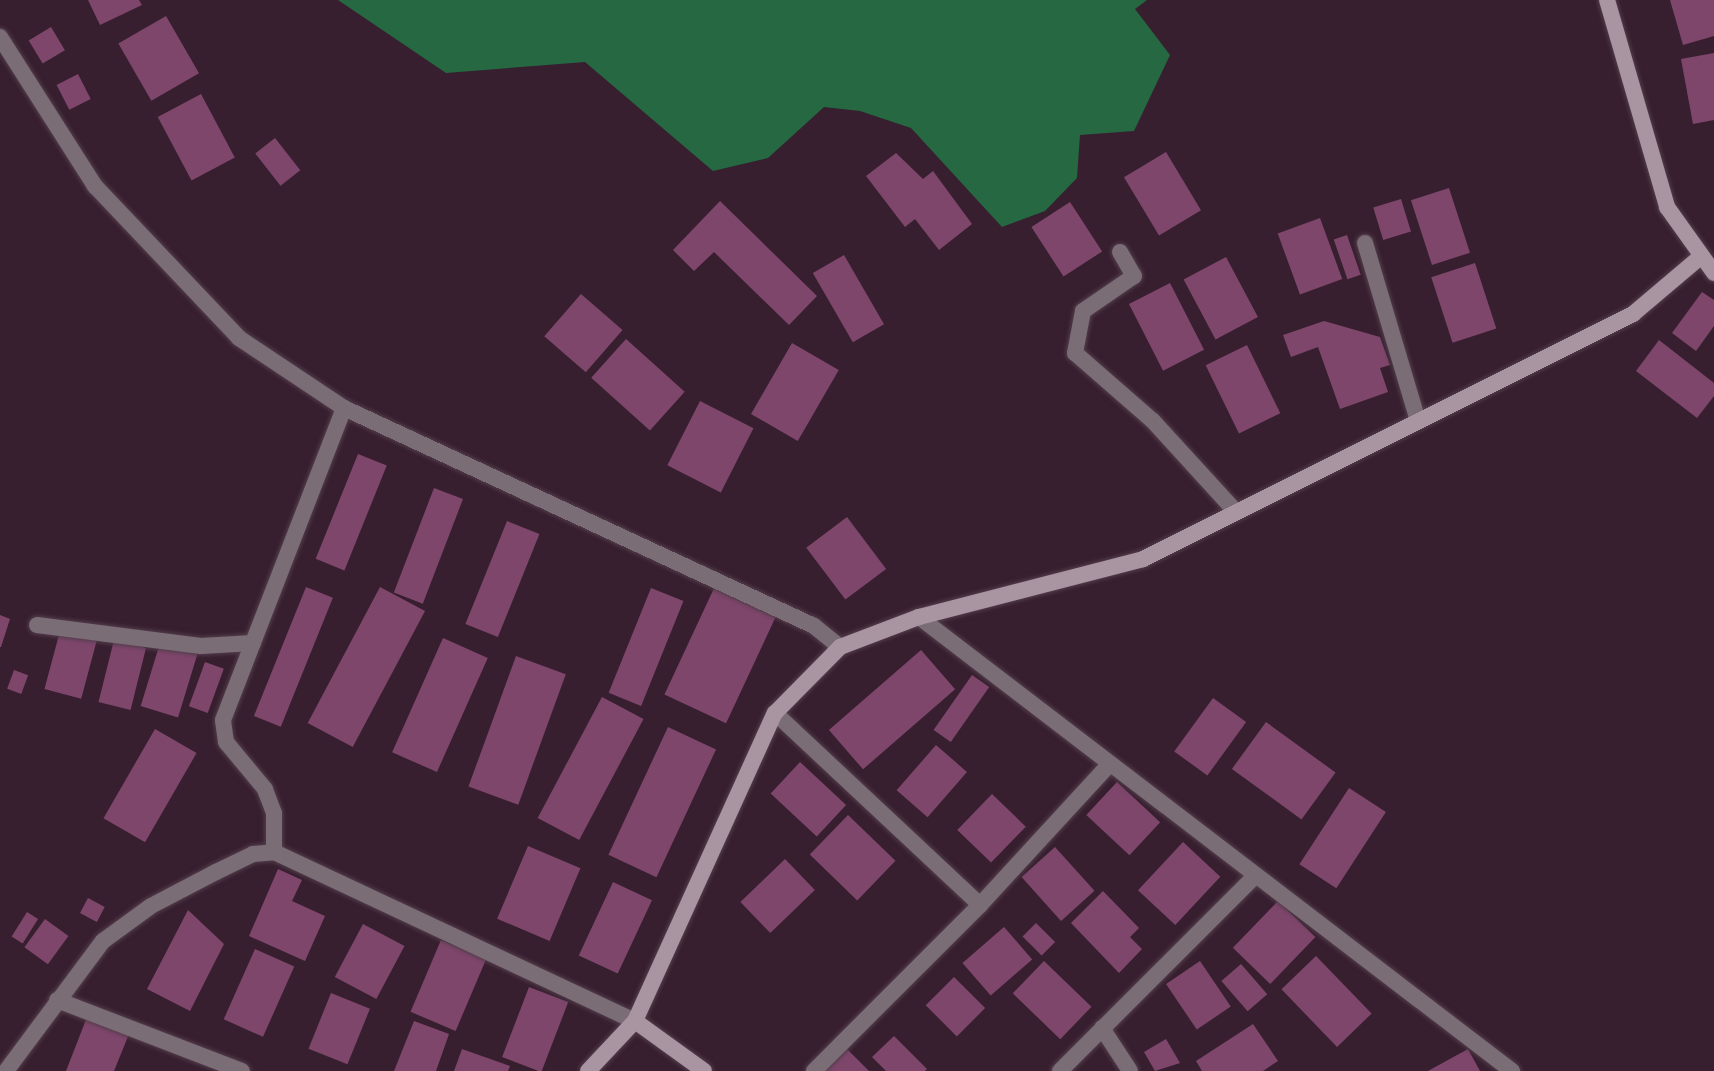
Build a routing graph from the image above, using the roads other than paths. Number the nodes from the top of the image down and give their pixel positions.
1 (1607, 0) edge
2 (0, 37) edge
3 (1365, 243) dead end
4 (1120, 252) dead end
5 (1699, 258) junction
6 (1714, 273) edge
7 (344, 408) junction
8 (1418, 421) junction
9 (1236, 512) junction
10 (919, 617) junction
11 (37, 625) dead end
12 (253, 643) junction
13 (840, 647) junction
14 (775, 713) junction
15 (1108, 766) junction
16 (274, 852) junction
17 (1254, 877) junction
18 (980, 905) junction
19 (57, 1000) junction
20 (635, 1021) junction
21 (1102, 1028) junction
22 (6, 1071) edge
23 (242, 1071) edge
24 (588, 1071) edge
25 (704, 1071) edge
26 (814, 1071) edge
27 (1060, 1071) edge
28 (1130, 1071) edge
29 (1512, 1071) edge

1 - 5 street
2 - 7 street
3 - 8 street
4 - 9 street
5 - 6 street
5 - 8 street
7 - 12 street
7 - 13 street
8 - 9 street
9 - 10 street
10 - 13 street
10 - 15 street
11 - 12 street
12 - 16 street
13 - 14 street
14 - 18 street
14 - 20 street
15 - 17 street
15 - 18 street
16 - 19 street
16 - 20 street
17 - 21 street
17 - 29 street
18 - 26 street
19 - 22 street
19 - 23 street
20 - 24 street
20 - 25 street
21 - 27 street
21 - 28 street

